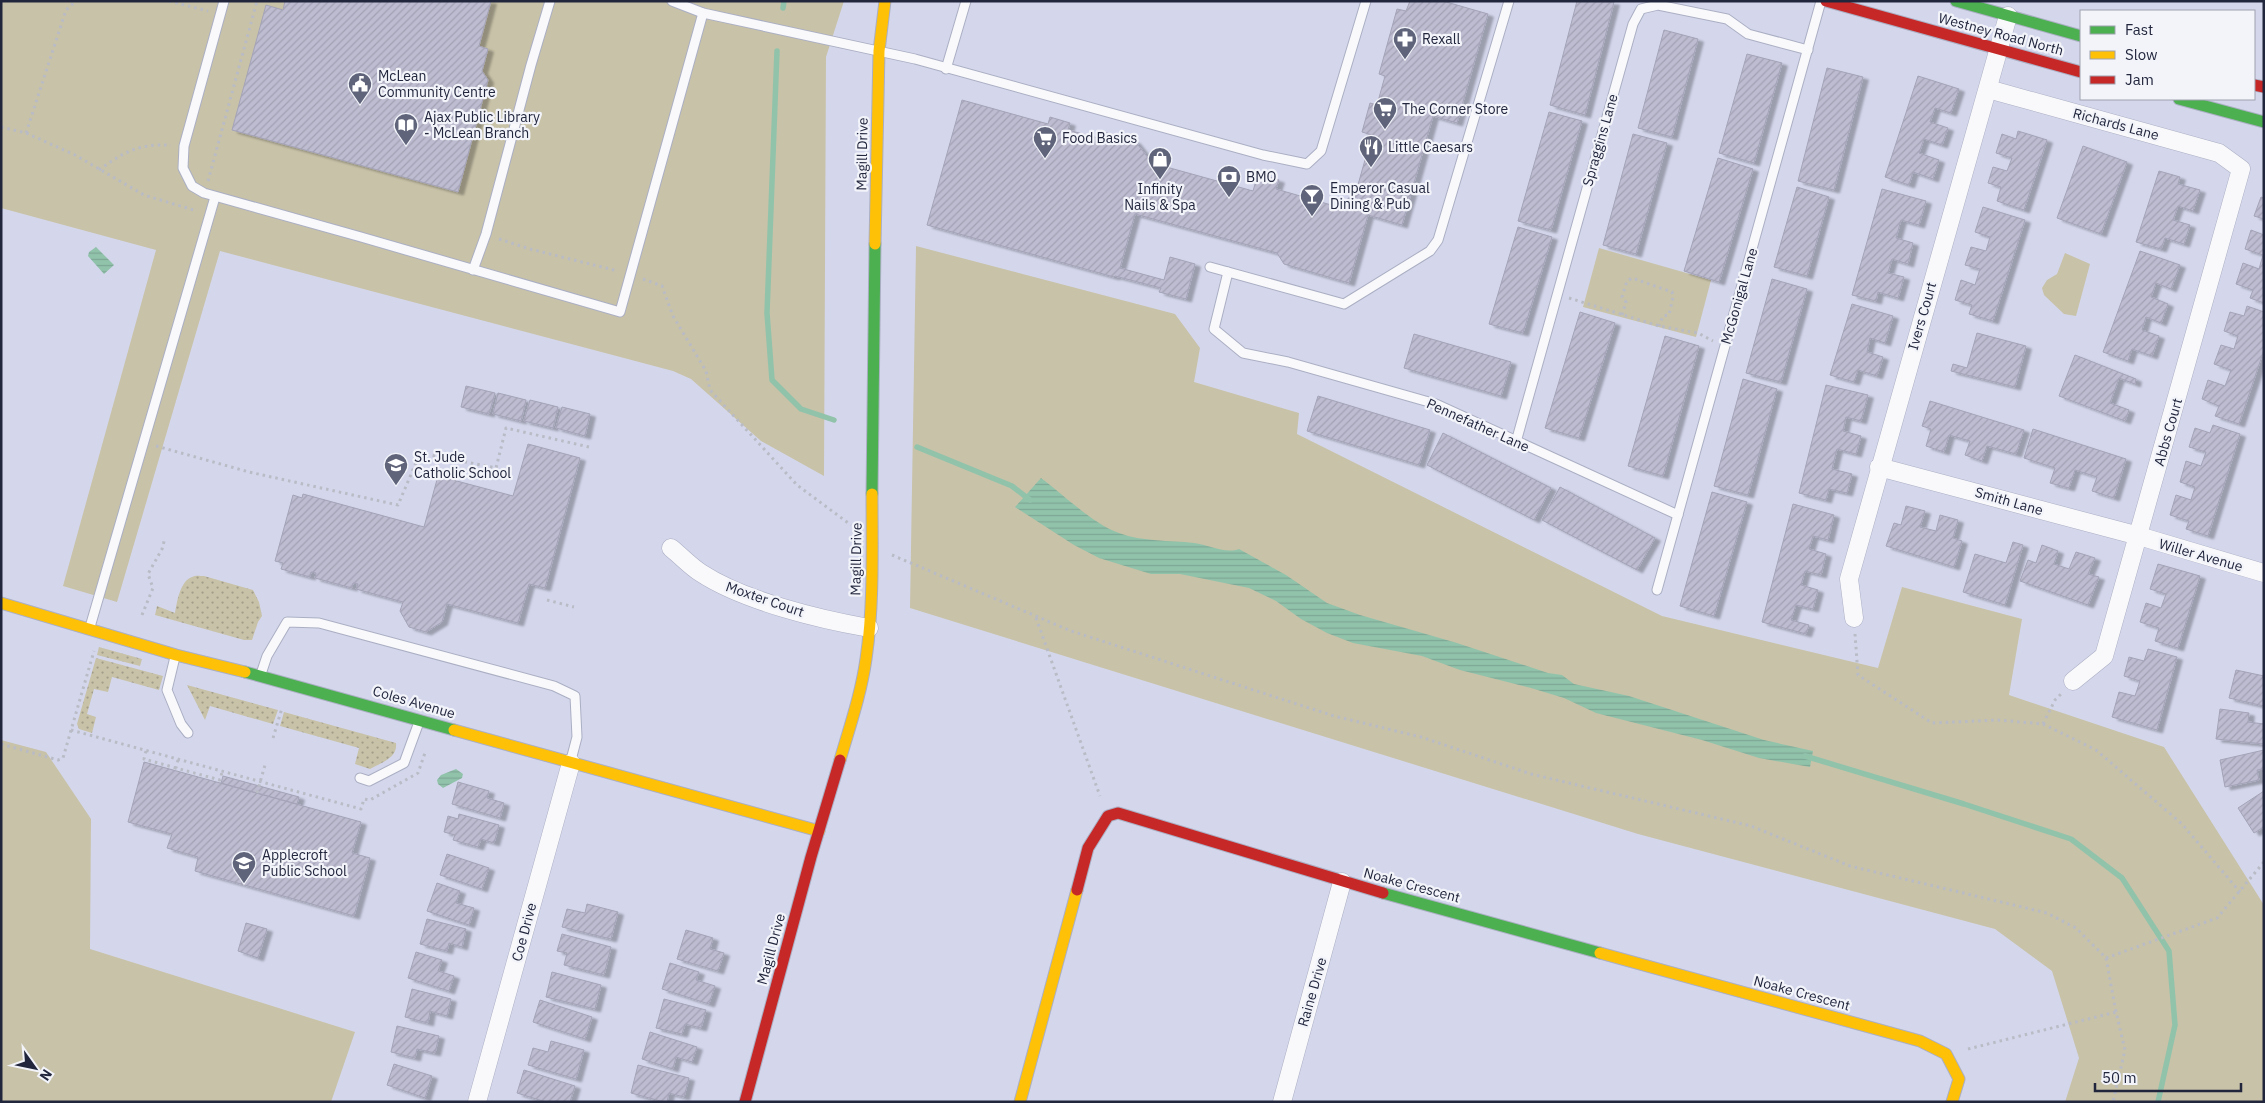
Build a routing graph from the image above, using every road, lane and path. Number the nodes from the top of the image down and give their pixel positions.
1 (76, 1) edge
2 (169, 1) edge
3 (224, 1) edge
4 (257, 1) edge
5 (550, 1) edge
6 (672, 1) edge
7 (885, 1) edge
8 (966, 1) edge
9 (1366, 1) edge
10 (1509, 1) edge
11 (1821, 1) edge
12 (1826, 1) edge
13 (1956, 1) edge
14 (703, 13) junction
15 (220, 14) junction
16 (2008, 16) junction
17 (2080, 36) edge
18 (2000, 49) junction
19 (1808, 50) junction
20 (879, 51) junction
21 (946, 68) junction
22 (2080, 72) edge
23 (1988, 89) junction
24 (2183, 100) edge
25 (2264, 122) edge
26 (1, 127) edge
27 (26, 133) junction
28 (184, 146) junction
29 (2241, 169) joint
30 (99, 170) junction
31 (204, 193) junction
32 (215, 197) junction
33 (209, 214) junction
34 (486, 234) junction
35 (1210, 268) dead end
36 (473, 270) junction
37 (1228, 272) junction
38 (630, 275) junction
39 (1557, 294) junction
40 (1622, 314) junction
41 (1659, 326) junction
42 (1725, 346) junction
43 (1516, 442) junction
44 (144, 443) junction
45 (589, 447) dead end
46 (1879, 466) junction
47 (1678, 515) junction
48 (2139, 536) junction
49 (165, 538) dead end
50 (872, 540) junction
51 (671, 548) dead end
52 (2264, 573) edge
53 (1657, 590) dead end
54 (547, 600) dead end
55 (1, 603) edge
56 (574, 607) dead end
57 (142, 615) dead end
58 (1036, 618) junction
59 (1854, 618) joint
60 (870, 628) junction
61 (89, 629) junction
62 (96, 644) dead end
63 (176, 655) junction
64 (260, 676) junction
65 (2073, 681) joint
66 (282, 708) dead end
67 (420, 719) junction
68 (2043, 724) junction
69 (71, 730) junction
70 (188, 733) dead end
71 (273, 738) dead end
72 (1, 744) edge
73 (426, 750) dead end
74 (146, 751) junction
75 (178, 760) junction
76 (571, 763) junction
77 (265, 765) dead end
78 (176, 768) junction
79 (222, 772) junction
80 (360, 778) dead end
81 (260, 782) junction
82 (257, 793) dead end
83 (1108, 816) junction
84 (819, 831) junction
85 (2264, 862) edge
86 (1342, 882) junction
87 (2240, 892) junction
88 (2106, 958) junction
89 (2116, 1012) junction
90 (1946, 1054) junction
91 (477, 1102) edge
92 (745, 1102) edge
93 (1020, 1102) edge
94 (1282, 1102) edge
95 (1952, 1102) edge
96 (2113, 1102) edge

1 - 27 path
2 - 15 path
3 - 15 lane
4 - 31 path
5 - 34 lane
6 - 14 lane
7 - 20 street, Magill Drive
8 - 21 lane
9 - 21 lane
10 - 37 lane
11 - 19 lane, McGonigal Lane
12 - 18 street, Westney Road North
13 - 16 street, Westney Road North
14 - 20 lane
14 - 38 lane
15 - 28 lane
16 - 17 street, Westney Road North
16 - 18 street, Ivers Court
18 - 22 street, Westney Road North
18 - 23 street, Ivers Court
19 - 39 lane, Spraggins Lane
19 - 42 lane, McGonigal Lane
20 - 21 lane
20 - 50 street, Magill Drive
23 - 29 street, Richards Lane
23 - 46 street, Ivers Court
24 - 25 street
26 - 27 path
27 - 30 path
28 - 30 path
28 - 31 lane
29 - 48 street, Abbs Court
30 - 33 path
31 - 32 lane
32 - 33 lane
32 - 36 lane
33 - 44 lane
34 - 36 lane
34 - 38 path
35 - 37 lane
36 - 38 lane
37 - 43 lane, Pennefather Lane
38 - 50 path
39 - 40 path
39 - 43 lane, Spraggins Lane
40 - 41 path
40 - 41 path
41 - 42 path
42 - 47 lane, McGonigal Lane
43 - 47 lane, Pennefather Lane
44 - 45 path
44 - 61 lane
46 - 48 street, Smith Lane
46 - 59 street, Ivers Court
47 - 53 lane, McGonigal Lane
48 - 52 street, Willer Avenue
48 - 65 street, Abbs Court
49 - 57 path
50 - 58 path
50 - 60 street, Magill Drive
51 - 60 street, Moxter Court
54 - 56 path
55 - 61 street, Coles Avenue
58 - 83 path
58 - 88 path
59 - 68 path
60 - 84 street, Magill Drive
61 - 63 street, Coles Avenue
62 - 69 path
63 - 64 street, Coles Avenue
63 - 70 lane
64 - 67 street, Coles Avenue
64 - 76 lane
65 - 68 path
66 - 71 path
67 - 76 street, Coles Avenue
67 - 80 lane
68 - 87 path
69 - 72 path
69 - 74 path
73 - 81 path
74 - 75 path
74 - 78 path
75 - 78 path
75 - 79 path
76 - 84 street, Coles Avenue
76 - 91 street, Coe Drive
77 - 81 path
78 - 79 path
79 - 81 path
81 - 82 path
83 - 86 street, Noake Crescent
83 - 93 street
84 - 92 street, Magill Drive
85 - 87 path
86 - 90 street, Noake Crescent
86 - 94 street, Raine Drive
87 - 88 path
88 - 89 path
89 - 90 path
89 - 96 path
90 - 95 street

